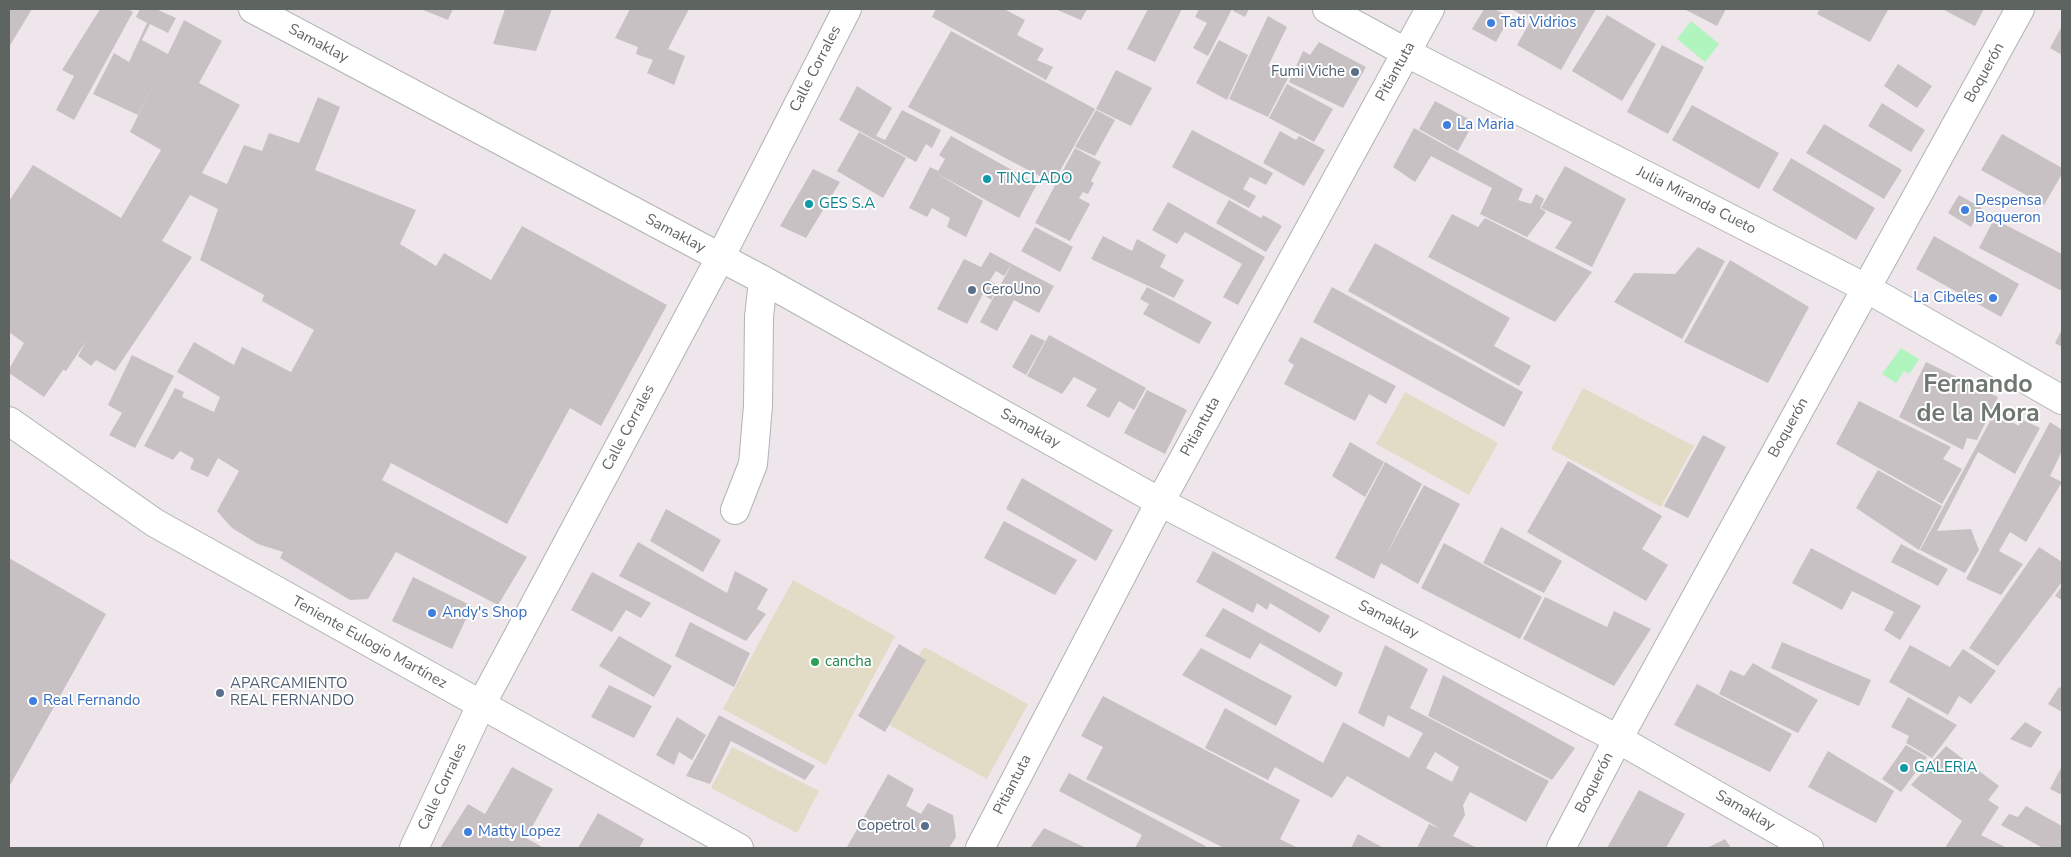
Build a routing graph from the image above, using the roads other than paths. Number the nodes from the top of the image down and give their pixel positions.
1 (253, 9) edge
2 (847, 9) edge
3 (1327, 9) edge
4 (1430, 9) edge
5 (2020, 9) edge
6 (1407, 52) junction
7 (720, 258) junction
8 (763, 280) junction
9 (1866, 288) junction
10 (2062, 400) edge
11 (9, 421) edge
12 (1160, 502) junction
13 (735, 510) dead end
14 (481, 705) junction
15 (1618, 738) junction
16 (414, 848) edge
17 (739, 848) edge
18 (980, 848) edge
19 (1561, 848) edge
20 (1809, 848) edge

1 - 7 street, Samaklay
2 - 7 street, Calle Corrales
3 - 6 street, Julia Miranda Cueto
4 - 6 street, Pitiantuta
5 - 9 street, Boquerón
6 - 9 street, Julia Miranda Cueto
6 - 12 street, Pitiantuta
7 - 8 street, Samaklay
7 - 14 street, Calle Corrales
8 - 12 street, Samaklay
8 - 13 street
9 - 10 street, Julia Miranda Cueto
9 - 15 street, Boquerón
11 - 14 street, Teniente Eulogio Martínez
12 - 15 street, Samaklay
12 - 18 street, Pitiantuta
14 - 16 street, Calle Corrales
14 - 17 street, Teniente Eulogio Martínez
15 - 19 street, Boquerón
15 - 20 street, Samaklay

